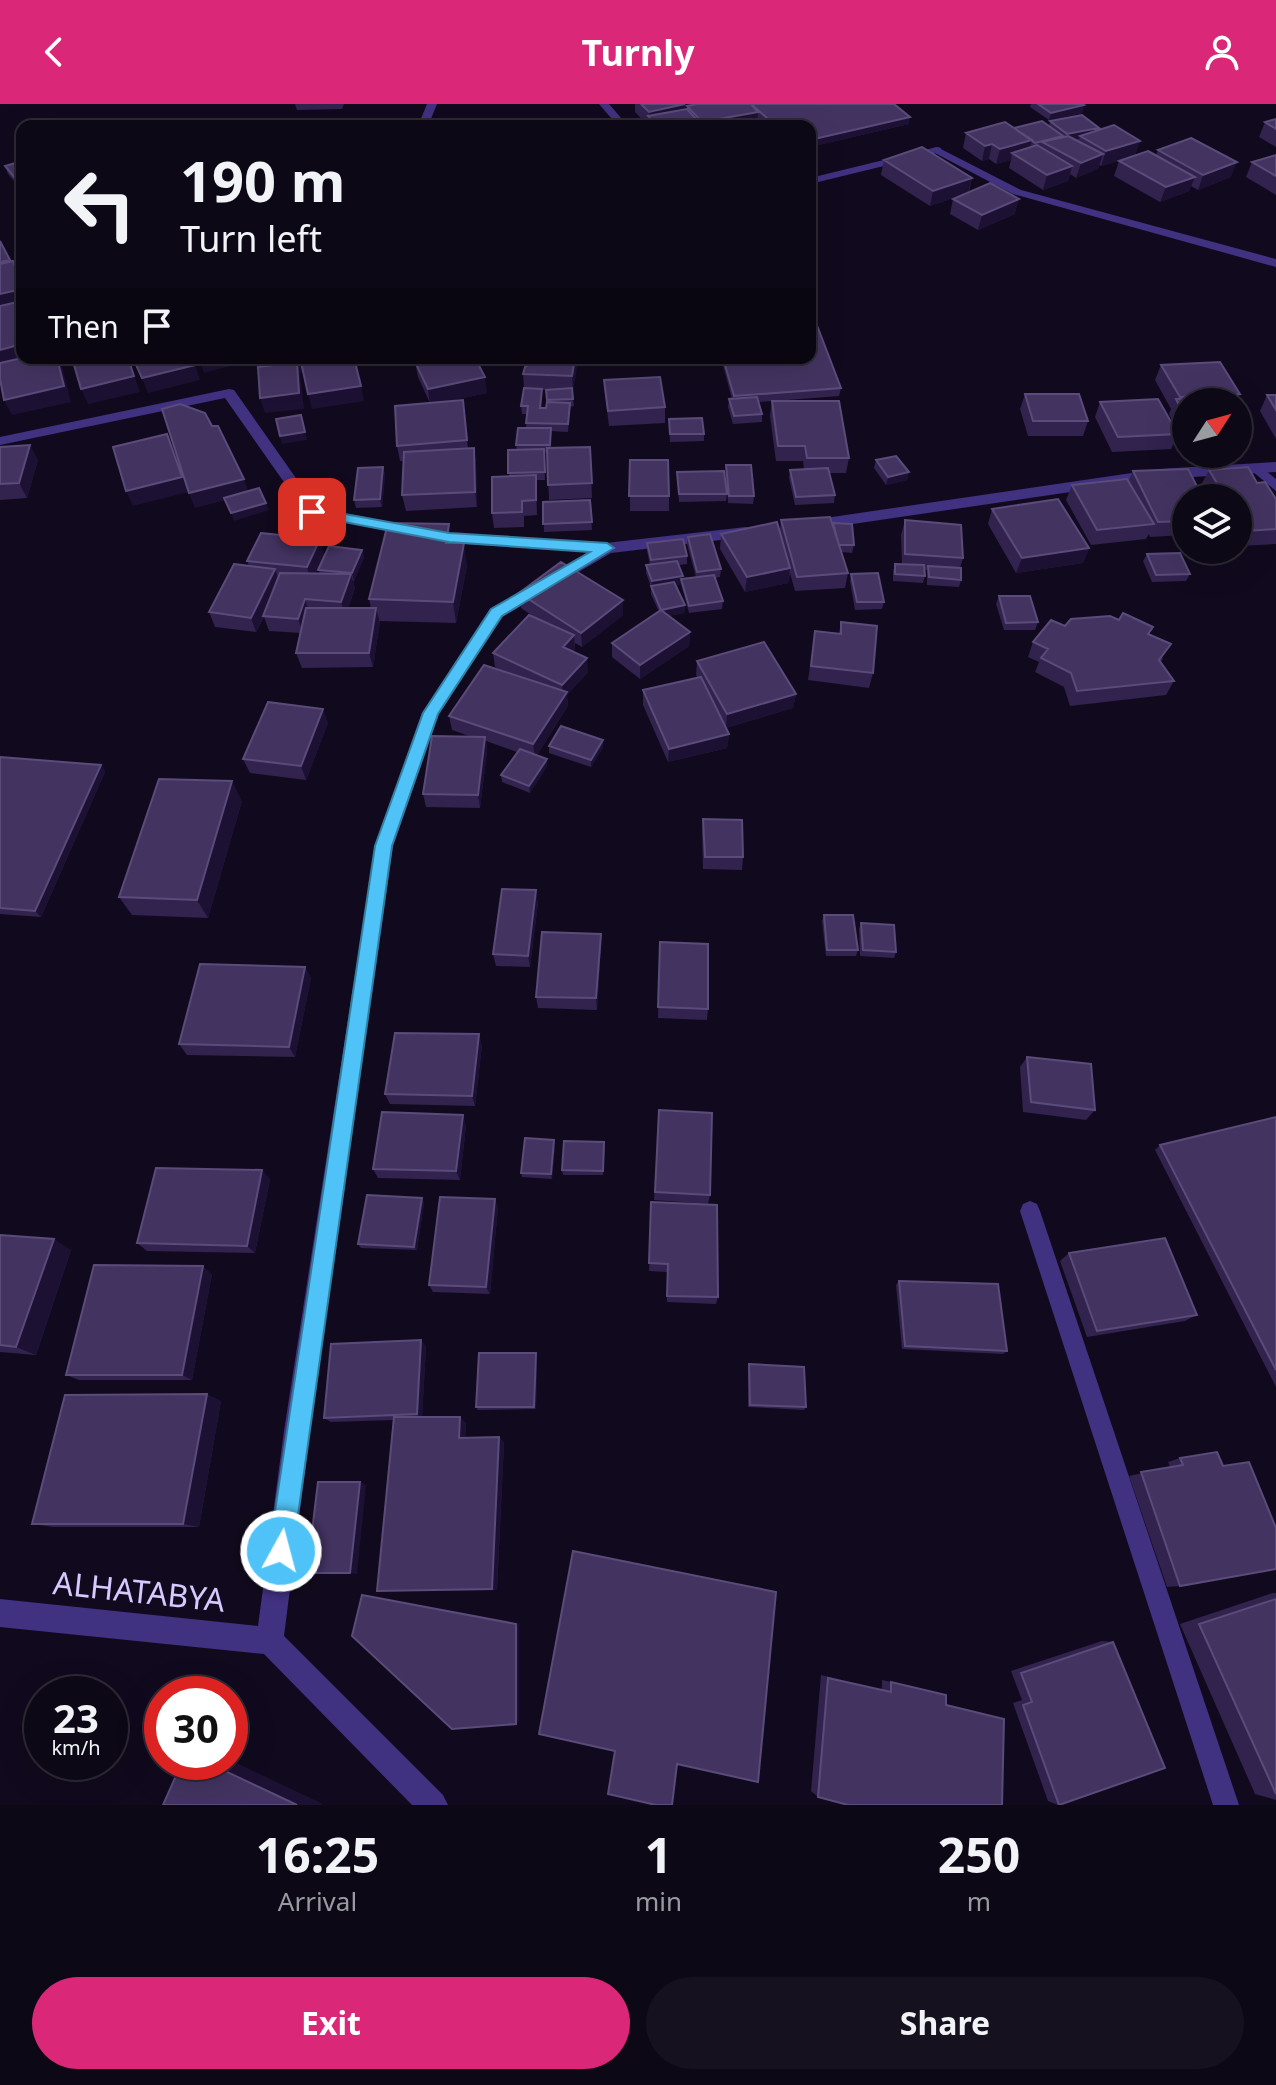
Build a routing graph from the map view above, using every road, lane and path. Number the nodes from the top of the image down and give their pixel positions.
1 (604, 104) edge
2 (618, 120) edge
3 (937, 150) joint
4 (816, 180) edge
5 (1276, 263) edge
6 (0, 441) edge
7 (1266, 467) edge
8 (1276, 487) edge
9 (607, 548) junction
10 (1030, 1211) dead end
11 (0, 1613) edge
12 (270, 1641) junction
13 (433, 1805) edge
14 (1226, 1805) edge

1 - 2 lane
3 - 4 lane
3 - 5 street
6 - 9 street
7 - 8 lane
7 - 9 street
9 - 12 street
10 - 14 lane
11 - 12 street, ALHATABYA
12 - 13 street

